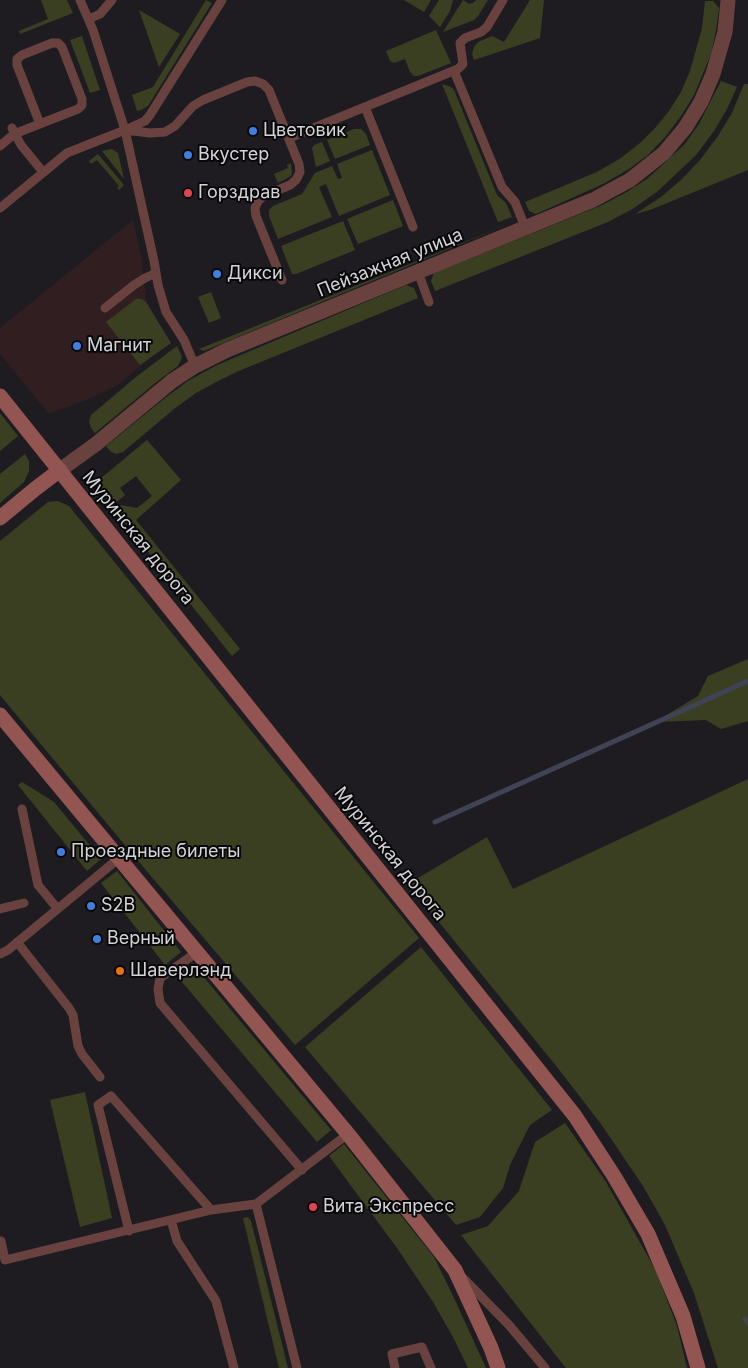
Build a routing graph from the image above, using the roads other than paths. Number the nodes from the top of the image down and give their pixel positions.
1 (80, 0) edge
2 (112, 0) edge
3 (222, 0) edge
4 (503, 0) edge
5 (728, 0) edge
6 (89, 19) junction
7 (454, 71) junction
8 (364, 107) junction
9 (40, 124) junction
10 (125, 130) junction
11 (13, 131) junction
12 (289, 138) junction
13 (0, 146) edge
14 (43, 172) junction
15 (0, 208) edge
16 (413, 227) dead end
17 (525, 227) junction
18 (418, 272) junction
19 (156, 273) junction
20 (282, 280) dead end
21 (429, 302) dead end
22 (105, 308) dead end
23 (195, 366) junction
24 (0, 396) edge
25 (60, 470) junction
26 (0, 518) edge
27 (0, 715) edge
28 (22, 809) dead end
29 (118, 859) junction
30 (24, 903) dead end
31 (57, 908) junction
32 (0, 909) edge
33 (17, 942) junction
34 (196, 953) junction
35 (0, 954) edge
36 (100, 1077) dead end
37 (348, 1134) junction
38 (302, 1170) junction
39 (256, 1204) junction
40 (211, 1210) junction
41 (171, 1220) junction
42 (129, 1231) junction
43 (1, 1241) edge
44 (455, 1270) junction
45 (234, 1368) edge
46 (297, 1368) edge
47 (395, 1368) edge
48 (431, 1368) edge
49 (498, 1368) edge
50 (546, 1368) edge
51 (698, 1368) edge

1 - 6 lane
2 - 6 lane
3 - 10 lane
4 - 7 lane
5 - 17 street, Пейзажная улица
6 - 10 lane
7 - 8 lane
7 - 17 lane
8 - 12 lane
8 - 16 lane
9 - 9 lane
9 - 11 lane
10 - 12 lane
10 - 14 lane
10 - 19 lane
11 - 13 lane
11 - 14 lane
12 - 20 lane
14 - 15 lane
17 - 18 street, Пейзажная улица
18 - 21 lane
18 - 23 street, Пейзажная улица
19 - 22 lane
19 - 23 lane
23 - 25 street, Пейзажная улица
24 - 25 street, Муринская дорога
25 - 26 street, Пейзажная улица
25 - 51 street, Муринская дорога
27 - 29 street
28 - 31 lane
29 - 31 lane
29 - 34 street
30 - 32 lane
31 - 33 lane
33 - 35 lane
33 - 36 lane
34 - 37 street
34 - 38 lane
37 - 38 lane
37 - 44 street
38 - 39 lane
39 - 40 lane
39 - 46 lane
40 - 41 lane
40 - 42 lane
41 - 42 lane
41 - 45 lane
42 - 43 lane
44 - 49 street
44 - 50 lane
47 - 48 lane

